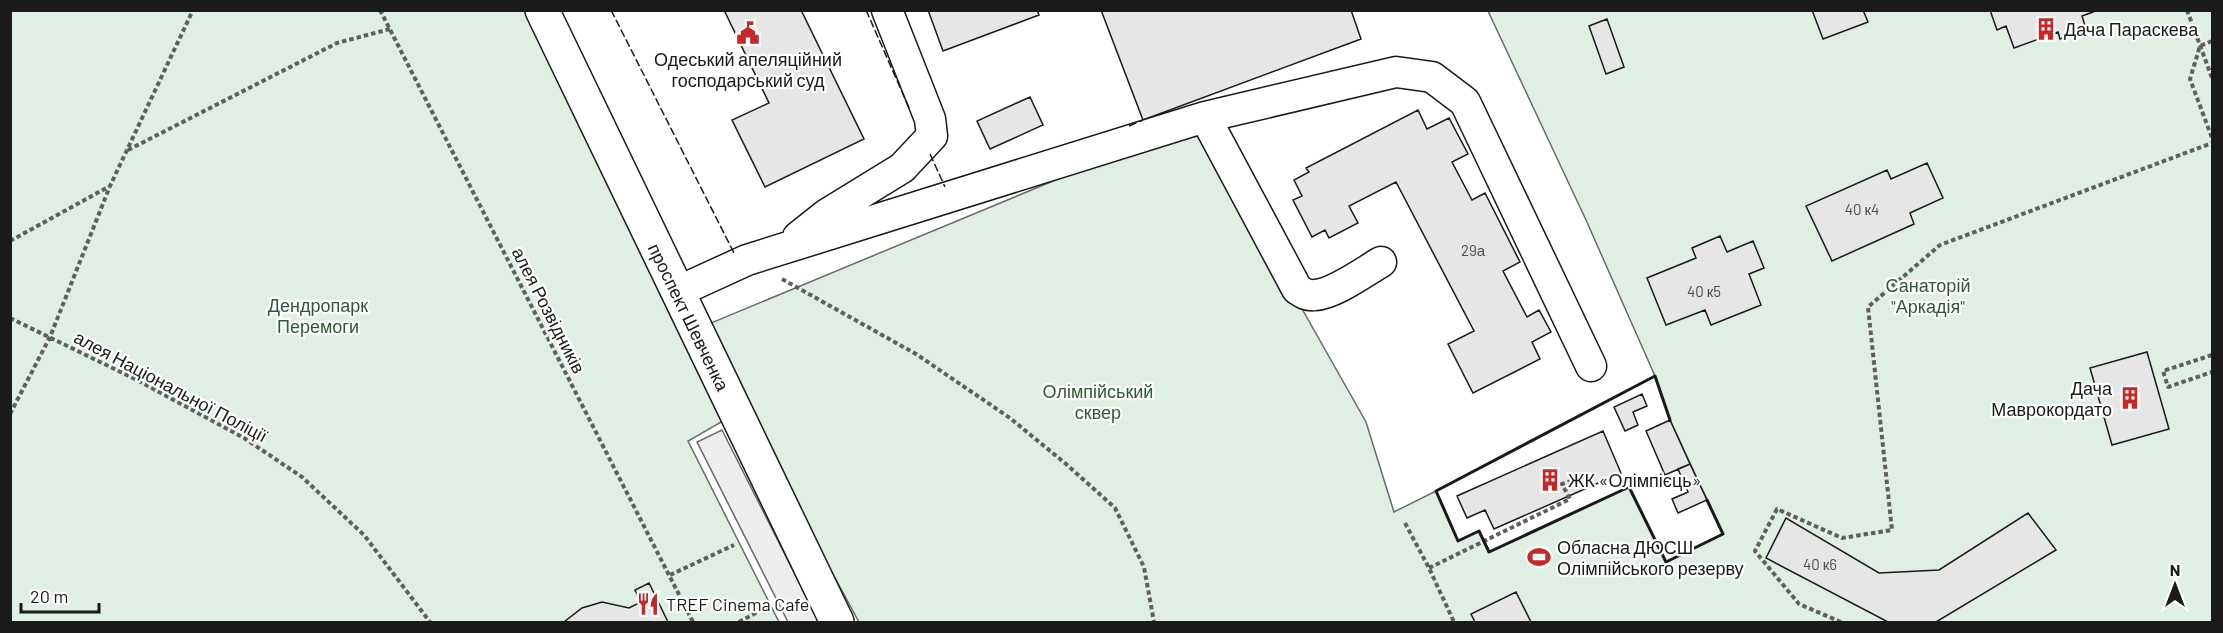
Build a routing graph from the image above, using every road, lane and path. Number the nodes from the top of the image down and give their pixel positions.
1 (194, 10) edge
2 (380, 10) edge
3 (542, 10) edge
4 (887, 10) edge
5 (2187, 10) edge
6 (390, 29) junction
7 (2212, 41) edge
8 (2200, 46) junction
9 (2212, 78) edge
10 (1205, 117) junction
11 (2212, 141) edge
12 (127, 150) junction
13 (110, 186) junction
14 (10, 241) edge
15 (785, 248) junction
16 (747, 260) junction
17 (1381, 262) dead end
18 (677, 292) junction
19 (10, 318) edge
20 (50, 337) junction
21 (2212, 355) edge
22 (1592, 366) dead end
23 (2212, 372) edge
24 (10, 414) edge
25 (1571, 481) dead end
26 (1405, 523) dead end
27 (734, 545) dead end
28 (1429, 568) junction
29 (670, 575) junction
30 (765, 608) dead end
31 (430, 622) edge
32 (693, 622) edge
33 (739, 622) edge
34 (837, 622) edge
35 (1154, 622) edge
36 (1454, 622) edge
37 (1841, 622) edge

1 - 12 path
2 - 6 path, алея Розвідників
3 - 18 main road, проспект Шевченка
4 - 15 lane
5 - 8 path
6 - 12 path
6 - 29 path, алея Розвідників
7 - 8 path
8 - 9 path
8 - 11 path
10 - 15 lane
10 - 17 lane
10 - 22 lane
11 - 37 path
12 - 13 path
13 - 14 path
13 - 20 path
15 - 16 lane
16 - 18 lane
16 - 35 path
18 - 34 main road, проспект Шевченка
19 - 20 path, алея Національної Поліції
20 - 24 path
20 - 31 path, алея Національної Поліції
21 - 23 path
25 - 28 path
26 - 28 path
27 - 29 path
28 - 36 path
29 - 32 path, алея Розвідників
30 - 33 path

